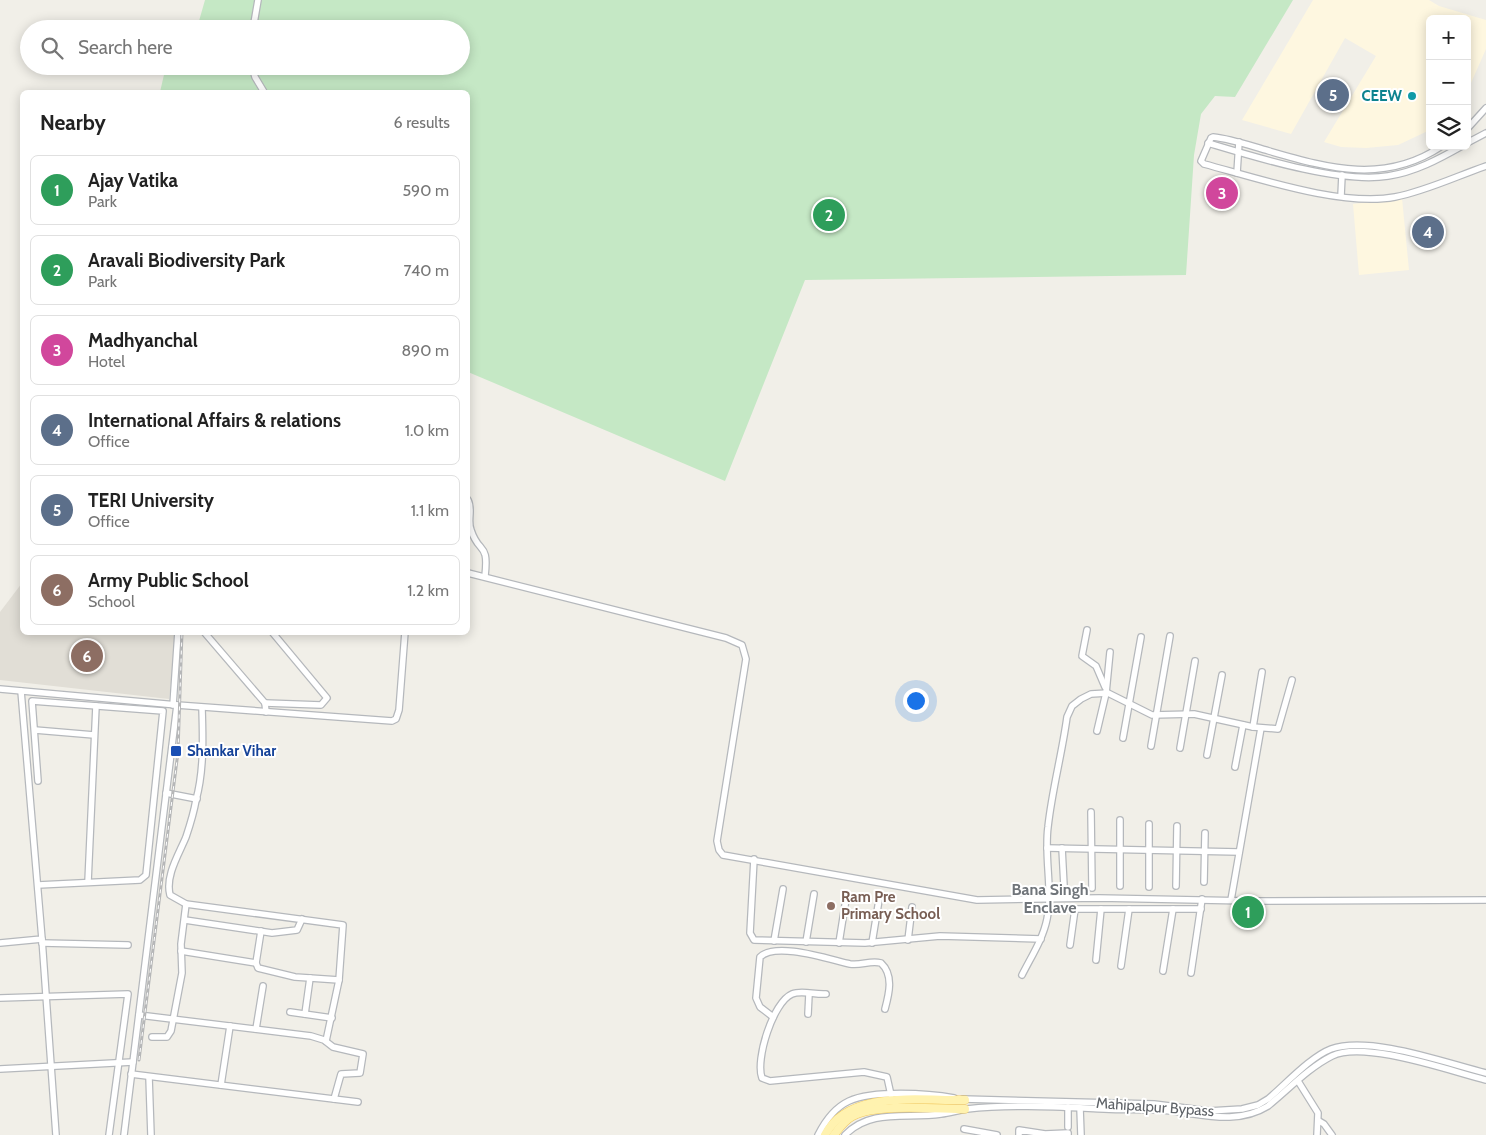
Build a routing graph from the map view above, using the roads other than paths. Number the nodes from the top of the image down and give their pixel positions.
1 (258, 0) edge
2 (255, 20) edge
3 (254, 75) edge
4 (263, 90) edge
5 (1486, 108) edge
6 (1471, 124) edge
7 (1486, 133) edge
8 (1471, 141) edge
9 (1239, 142) junction
10 (1208, 143) junction
11 (1435, 150) edge
12 (1454, 150) edge
13 (1238, 152) junction
14 (1486, 166) edge
15 (1237, 173) junction
16 (1342, 175) junction
17 (1342, 196) junction
18 (470, 508) edge
19 (470, 529) edge
20 (470, 529) edge
21 (470, 573) edge
22 (485, 576) junction
23 (1087, 630) dead end
24 (178, 635) edge
25 (207, 635) edge
26 (274, 635) edge
27 (405, 635) edge
28 (1170, 636) dead end
29 (1141, 637) dead end
30 (1110, 652) dead end
31 (1195, 661) dead end
32 (1262, 672) dead end
33 (1222, 676) dead end
34 (1292, 680) dead end
35 (0, 689) edge
36 (21, 691) junction
37 (1106, 691) junction
38 (22, 700) junction
39 (32, 701) junction
40 (265, 703) junction
41 (1130, 704) junction
42 (175, 705) junction
43 (96, 706) junction
44 (202, 708) junction
45 (266, 712) junction
46 (1186, 713) junction
47 (1156, 716) junction
48 (1213, 716) junction
49 (1243, 725) junction
50 (1253, 727) junction
51 (1261, 728) junction
52 (34, 730) junction
53 (1097, 731) dead end
54 (94, 735) junction
55 (1123, 738) dead end
56 (1151, 746) dead end
57 (1180, 748) dead end
58 (1207, 755) dead end
59 (1235, 767) dead end
60 (38, 781) dead end
61 (166, 794) junction
62 (197, 798) junction
63 (1091, 812) dead end
64 (1120, 820) dead end
65 (1149, 824) dead end
66 (1177, 826) dead end
67 (1205, 833) dead end
68 (1047, 848) junction
69 (1062, 848) junction
70 (1091, 849) junction
71 (1119, 849) junction
72 (1148, 850) junction
73 (1176, 850) junction
74 (1205, 851) junction
75 (1238, 852) junction
76 (754, 859) junction
77 (88, 882) junction
78 (1204, 882) dead end
79 (38, 885) junction
80 (1064, 886) dead end
81 (1120, 886) dead end
82 (1176, 886) dead end
83 (1149, 887) dead end
84 (1092, 888) dead end
85 (783, 889) dead end
86 (814, 894) dead end
87 (1049, 898) junction
88 (846, 899) dead end
89 (1202, 899) junction
90 (880, 900) dead end
91 (1231, 900) junction
92 (1486, 900) edge
93 (186, 904) junction
94 (912, 907) dead end
95 (1049, 909) junction
96 (1075, 909) junction
97 (1101, 909) junction
98 (1129, 909) junction
99 (1174, 909) junction
100 (1201, 909) junction
101 (302, 919) junction
102 (184, 920) junction
103 (261, 931) junction
104 (1041, 939) junction
105 (908, 940) junction
106 (42, 941) junction
107 (774, 941) junction
108 (806, 942) junction
109 (0, 943) edge
110 (839, 943) junction
111 (872, 943) junction
112 (128, 945) dead end
113 (1070, 945) dead end
114 (181, 951) junction
115 (1096, 960) dead end
116 (256, 963) junction
117 (1121, 966) dead end
118 (1163, 971) dead end
119 (1191, 973) dead end
120 (1022, 974) dead end
121 (310, 978) junction
122 (339, 980) junction
123 (263, 986) dead end
124 (809, 994) junction
125 (826, 994) dead end
126 (46, 996) junction
127 (0, 998) edge
128 (885, 1010) dead end
129 (290, 1012) dead end
130 (139, 1014) junction
131 (305, 1014) junction
132 (808, 1014) dead end
133 (773, 1017) junction
134 (332, 1018) junction
135 (174, 1019) junction
136 (230, 1026) junction
137 (256, 1029) junction
138 (152, 1037) dead end
139 (326, 1041) junction
140 (133, 1062) junction
141 (118, 1064) junction
142 (51, 1067) junction
143 (0, 1069) edge
144 (1486, 1073) edge
145 (131, 1074) junction
146 (149, 1077) junction
147 (1486, 1080) edge
148 (1298, 1081) junction
149 (221, 1085) junction
150 (891, 1094) junction
151 (334, 1099) junction
152 (965, 1100) junction
153 (358, 1102) dead end
154 (1068, 1108) junction
155 (1080, 1108) junction
156 (965, 1109) junction
157 (1319, 1121) junction
158 (1068, 1127) dead end
159 (964, 1129) dead end
160 (56, 1135) edge
161 (109, 1135) edge
162 (124, 1135) edge
163 (151, 1135) edge
164 (818, 1135) edge
165 (825, 1135) edge
166 (834, 1135) edge
167 (845, 1135) edge
168 (997, 1135) edge
169 (1019, 1135) edge
170 (1068, 1135) edge
171 (1081, 1135) edge
172 (1317, 1135) edge
173 (1332, 1135) edge

1 - 2 street
3 - 4 street
5 - 6 street
7 - 8 street
9 - 10 street
9 - 11 street
9 - 13 street
10 - 13 street
10 - 15 street
12 - 16 street
13 - 15 street
13 - 16 street
14 - 17 street
15 - 17 street
16 - 17 street
18 - 20 street
19 - 22 street
21 - 22 street
22 - 76 street
23 - 37 street
24 - 42 street
25 - 40 street
26 - 40 street
27 - 45 street
28 - 47 street
29 - 41 street
30 - 37 street
31 - 46 street
32 - 50 street
33 - 48 street
34 - 51 street
35 - 36 street
36 - 38 street
36 - 42 street
37 - 41 street
37 - 53 street
37 - 68 street
38 - 39 street
38 - 79 street
39 - 43 street
39 - 52 street
40 - 45 street
41 - 47 street
41 - 55 street
42 - 44 street
42 - 61 street
43 - 54 street
43 - 77 street
44 - 45 street
44 - 62 street
46 - 47 street
46 - 48 street
46 - 57 street
47 - 56 street
48 - 49 street
48 - 58 street
49 - 50 street
49 - 59 street
50 - 51 street
51 - 75 street
52 - 54 street
52 - 60 street
54 - 77 street
61 - 62 street
61 - 130 street
62 - 93 street
63 - 70 street
64 - 71 street
65 - 72 street
66 - 73 street
67 - 74 street
68 - 69 street
68 - 87 street
69 - 70 street
69 - 80 street
70 - 71 street
70 - 84 street
71 - 72 street
71 - 81 street
72 - 73 street
72 - 83 street
73 - 74 street
73 - 82 street
74 - 75 street
74 - 78 street
75 - 91 street
76 - 87 street
76 - 107 street
77 - 79 street
79 - 106 street
85 - 107 street
86 - 108 street
87 - 89 street
87 - 95 street
88 - 110 street
89 - 91 street
89 - 100 street
90 - 111 street
91 - 92 street
93 - 101 street
93 - 102 street
94 - 105 street
95 - 96 street
95 - 104 street
96 - 97 street
96 - 113 street
97 - 98 street
97 - 115 street
98 - 99 street
98 - 117 street
99 - 100 street
99 - 118 street
100 - 119 street
101 - 103 street
101 - 122 street
102 - 103 street
102 - 114 street
103 - 116 street
104 - 105 street
104 - 120 street
105 - 111 street
106 - 109 street
106 - 112 street
106 - 126 street
107 - 108 street
108 - 110 street
110 - 111 street
114 - 116 street
114 - 135 street
116 - 121 street
121 - 122 street
121 - 131 street
122 - 134 street
123 - 137 street
124 - 125 street
124 - 132 street
124 - 133 street
126 - 127 street
126 - 141 street
126 - 142 street
128 - 133 street
129 - 131 street
130 - 135 street
130 - 140 street
131 - 134 street
133 - 150 street
134 - 139 street
135 - 136 street
135 - 138 street
136 - 137 street
136 - 149 street
137 - 139 street
139 - 151 street
140 - 141 street
140 - 145 street
141 - 142 street
141 - 161 street
142 - 143 street
142 - 160 street
144 - 152 street, Mahipalpur Bypass
145 - 146 street
145 - 162 street
146 - 149 street
146 - 163 street
147 - 148 street, Mahipalpur Bypass
148 - 155 street, Mahipalpur Bypass
148 - 157 street
149 - 151 street
150 - 152 street, Mahipalpur Bypass
150 - 164 street, Mahipalpur Bypass
151 - 153 street
152 - 165 main road
154 - 155 street, Mahipalpur Bypass
154 - 156 street, Mahipalpur Bypass
154 - 158 street
155 - 171 street
156 - 166 main road
156 - 167 street, Mahipalpur Bypass
157 - 172 street
157 - 173 street
159 - 168 street
169 - 170 street

